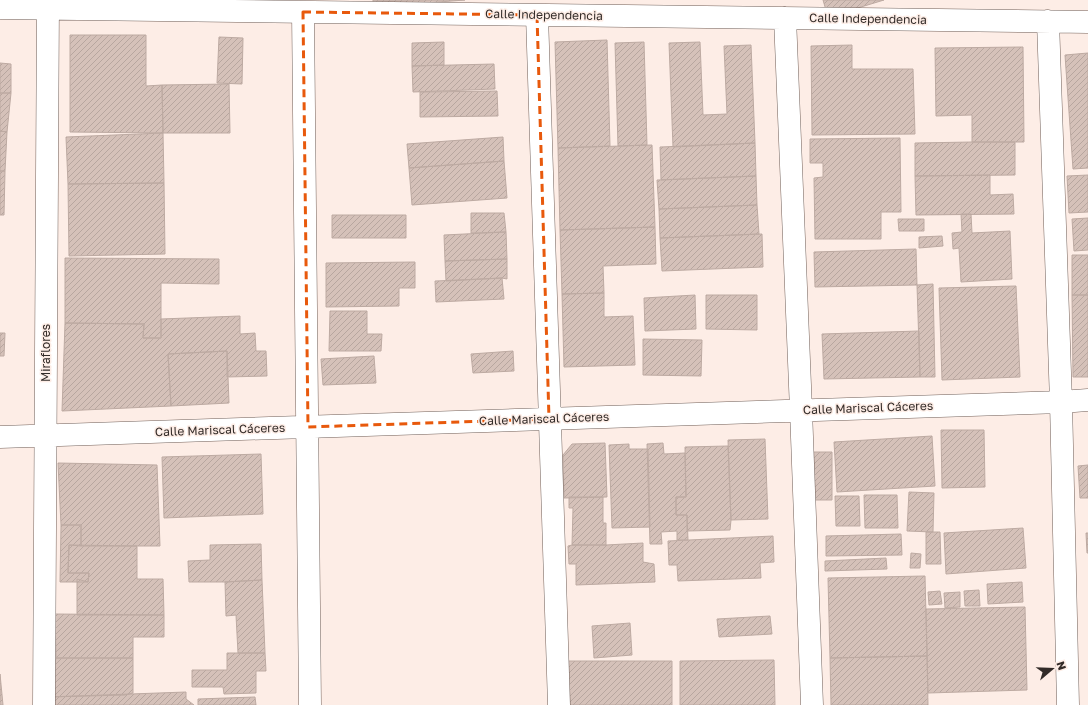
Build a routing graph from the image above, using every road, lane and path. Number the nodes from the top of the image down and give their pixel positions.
1 (48, 4) edge
2 (342, 6) edge
3 (0, 8) edge
4 (815, 9) edge
5 (303, 12) junction
6 (537, 15) junction
7 (785, 18) junction
8 (1048, 21) junction
9 (1088, 22) edge
10 (1088, 400) edge
11 (1060, 402) junction
12 (801, 410) junction
13 (549, 419) junction
14 (308, 427) junction
15 (46, 435) junction
16 (0, 437) edge
17 (44, 705) edge
18 (310, 705) edge
19 (559, 705) edge
20 (812, 705) edge
21 (1068, 705) edge

1 - 3 street, Calle Independencia
1 - 5 street, Calle Independencia
1 - 15 street, Miraflores
2 - 5 street, Calle Independencia
2 - 6 street, Calle Independencia
4 - 7 street, Calle Independencia
4 - 8 street, Calle Independencia
5 - 14 street
6 - 7 street, Calle Independencia
6 - 13 street
7 - 12 street
8 - 9 street, Calle Independencia
8 - 11 street
10 - 11 street, Calle Mariscal Cáceres
11 - 12 street, Calle Mariscal Cáceres
11 - 21 street
12 - 13 street, Calle Mariscal Cáceres
12 - 20 street
13 - 14 street, Calle Mariscal Cáceres
13 - 19 street
14 - 15 street, Calle Mariscal Cáceres
14 - 18 street
15 - 16 street, Calle Mariscal Cáceres
15 - 17 street, Miraflores

